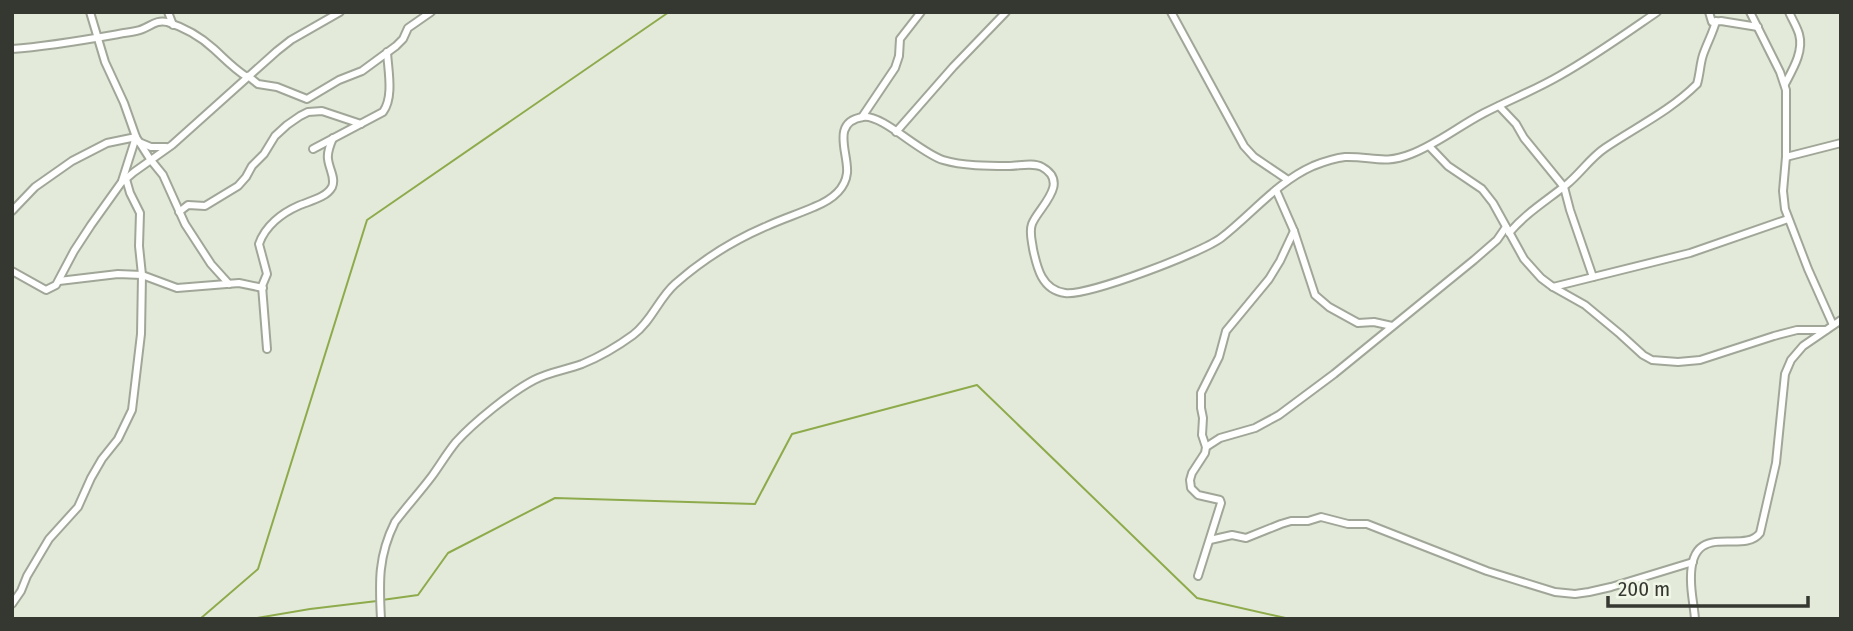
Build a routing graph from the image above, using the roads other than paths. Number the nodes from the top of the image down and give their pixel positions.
1 (90, 12) edge
2 (168, 12) edge
3 (340, 12) edge
4 (431, 12) edge
5 (921, 12) edge
6 (1006, 12) edge
7 (1171, 12) edge
8 (1657, 12) edge
9 (1709, 12) edge
10 (1750, 12) edge
11 (1789, 12) edge
12 (1716, 22) junction
13 (173, 25) junction
14 (1758, 27) junction
15 (97, 38) junction
16 (12, 49) edge
17 (387, 52) junction
18 (248, 76) junction
19 (1785, 84) junction
20 (1499, 106) junction
21 (862, 117) junction
22 (361, 124) junction
23 (896, 132) junction
24 (333, 138) junction
25 (138, 139) junction
26 (1841, 144) edge
27 (1429, 146) junction
28 (168, 147) junction
29 (313, 149) dead end
30 (1786, 157) junction
31 (150, 159) junction
32 (1288, 180) junction
33 (124, 181) junction
34 (1564, 187) junction
35 (1276, 190) junction
36 (12, 211) edge
37 (179, 212) junction
38 (1788, 219) junction
39 (1508, 230) junction
40 (1294, 231) junction
41 (12, 271) edge
42 (142, 275) junction
43 (1594, 277) junction
44 (59, 281) junction
45 (229, 284) junction
46 (1553, 287) junction
47 (263, 288) junction
48 (1841, 320) edge
49 (1833, 325) junction
50 (1392, 326) junction
51 (1826, 330) junction
52 (267, 349) dead end
53 (1206, 447) junction
54 (1210, 540) junction
55 (1693, 562) junction
56 (1198, 576) dead end
57 (12, 604) edge
58 (381, 619) edge
59 (1695, 619) edge

1 - 15 street
2 - 13 street
3 - 18 street
4 - 17 street
5 - 21 street
6 - 23 street
7 - 32 street
8 - 20 street
9 - 12 street
10 - 14 street
11 - 19 street
12 - 14 street
12 - 34 street
13 - 15 street
13 - 18 street
14 - 19 street
15 - 16 street
15 - 25 street
17 - 18 street
17 - 22 street
18 - 28 street
19 - 30 street
20 - 27 street
20 - 34 street
21 - 23 street
21 - 58 street
22 - 24 street
22 - 37 street
23 - 35 street
24 - 29 street
24 - 47 street
25 - 28 street
25 - 31 street
25 - 33 street
25 - 36 street
26 - 30 street
27 - 32 street
27 - 39 street
28 - 31 street
30 - 38 street
31 - 33 street
31 - 37 street
32 - 35 street
33 - 42 street
33 - 44 street
34 - 39 street
34 - 43 street
35 - 40 street
37 - 45 street
38 - 43 street
38 - 49 street
39 - 46 street
39 - 50 street
40 - 50 street
40 - 53 street
41 - 44 street
42 - 44 street
42 - 45 street
42 - 57 street
43 - 46 street
45 - 47 street
46 - 51 street
47 - 52 street
48 - 49 street
49 - 51 street
50 - 53 street
51 - 55 street
53 - 54 street
54 - 55 street
54 - 56 street
55 - 59 street

